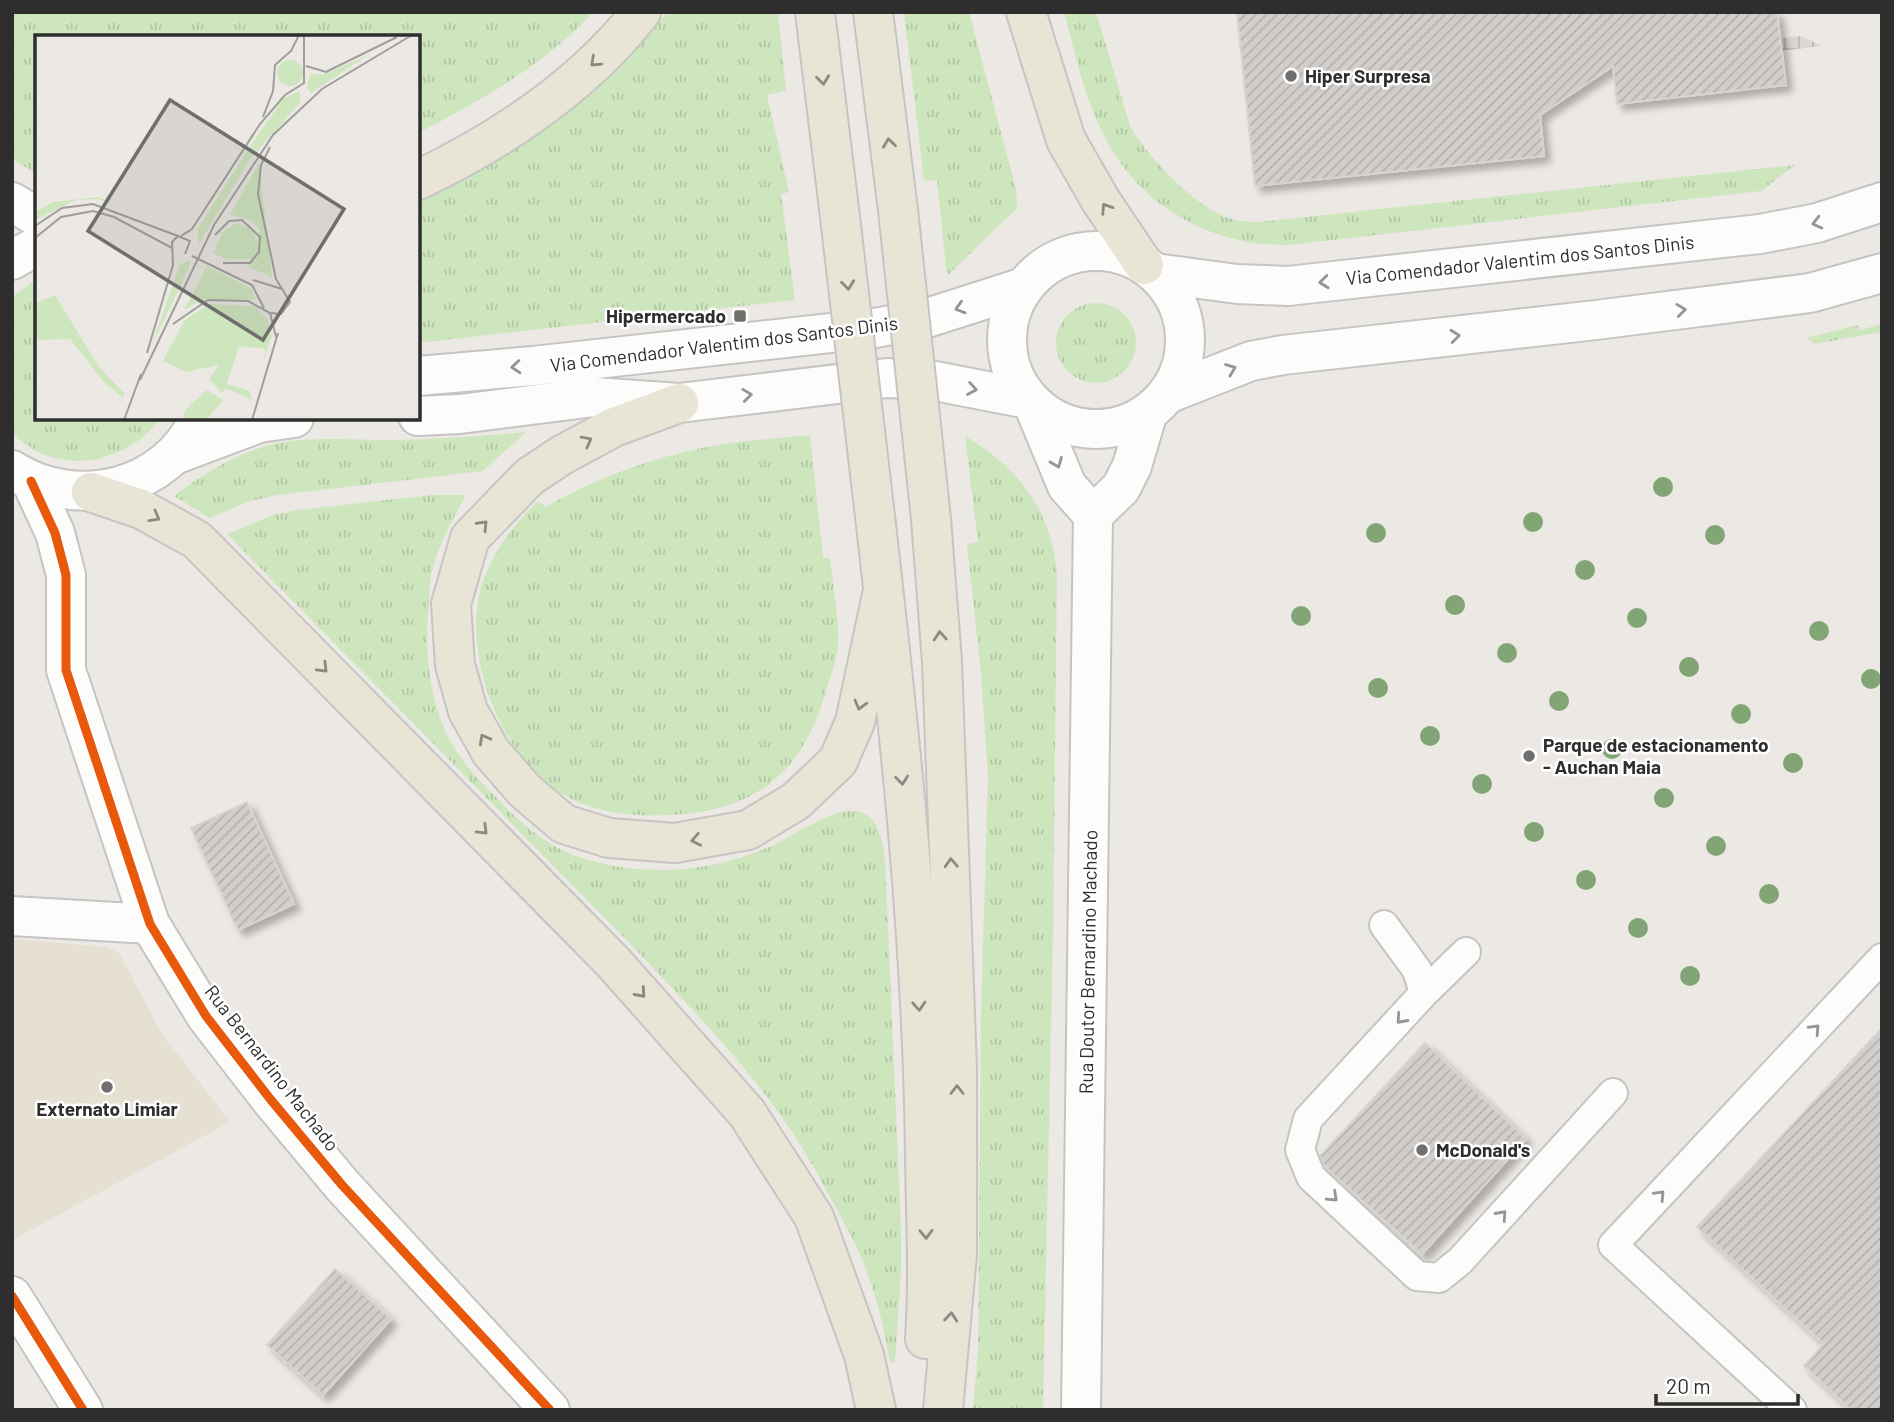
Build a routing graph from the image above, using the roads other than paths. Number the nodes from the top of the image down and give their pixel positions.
1 (641, 12) edge
2 (815, 12) edge
3 (873, 12) edge
4 (1026, 12) edge
5 (420, 179) edge
6 (12, 202) edge
7 (1882, 202) edge
8 (35, 216) edge
9 (35, 247) edge
10 (12, 260) edge
11 (1150, 269) junction
12 (1882, 273) edge
13 (1024, 287) junction
14 (420, 376) edge
15 (1031, 401) junction
16 (679, 403) junction
17 (1158, 403) junction
18 (420, 416) edge
19 (198, 420) edge
20 (279, 420) edge
21 (174, 455) junction
22 (22, 476) edge
23 (92, 492) junction
24 (1093, 514) junction
25 (883, 590) junction
26 (12, 916) edge
27 (150, 923) junction
28 (1384, 925) dead end
29 (1466, 952) dead end
30 (1882, 958) edge
31 (1424, 993) junction
32 (1613, 1093) dead end
33 (12, 1296) edge
34 (83, 1410) edge
35 (550, 1410) edge
36 (876, 1410) edge
37 (920, 1410) edge
38 (943, 1410) edge
39 (1081, 1410) edge
40 (1792, 1410) edge

1 -> 5 main road
2 -> 25 main road, bridge
38 -> 3 main road, bridge
11 -> 4 main road
6 - 8 main road
7 -> 11 main road, Via Comendador Valentim dos Santos Dinis
9 - 10 main road
11 - 13 main road
11 - 17 main road
17 -> 12 main road
13 -> 14 main road, Via Comendador Valentim dos Santos Dinis
13 - 15 main road
16 -> 15 main road, Via Comendador Valentim dos Santos Dinis
15 - 17 main road
15 -> 24 main road
16 - 18 main road, Via Comendador Valentim dos Santos Dinis
25 -> 16 main road
17 - 24 main road
19 - 21 main road
20 - 21 main road
21 - 23 main road
22 - 23 main road
22 - 27 main road, Rua Bernardino Machado
23 -> 36 main road
24 - 39 main road, Rua Doutor Bernardino Machado
25 -> 37 main road
26 - 27 main road
27 - 35 main road, Rua Bernardino Machado
28 - 31 lane
29 - 31 lane
40 -> 30 lane
31 -> 32 lane
33 - 34 main road

